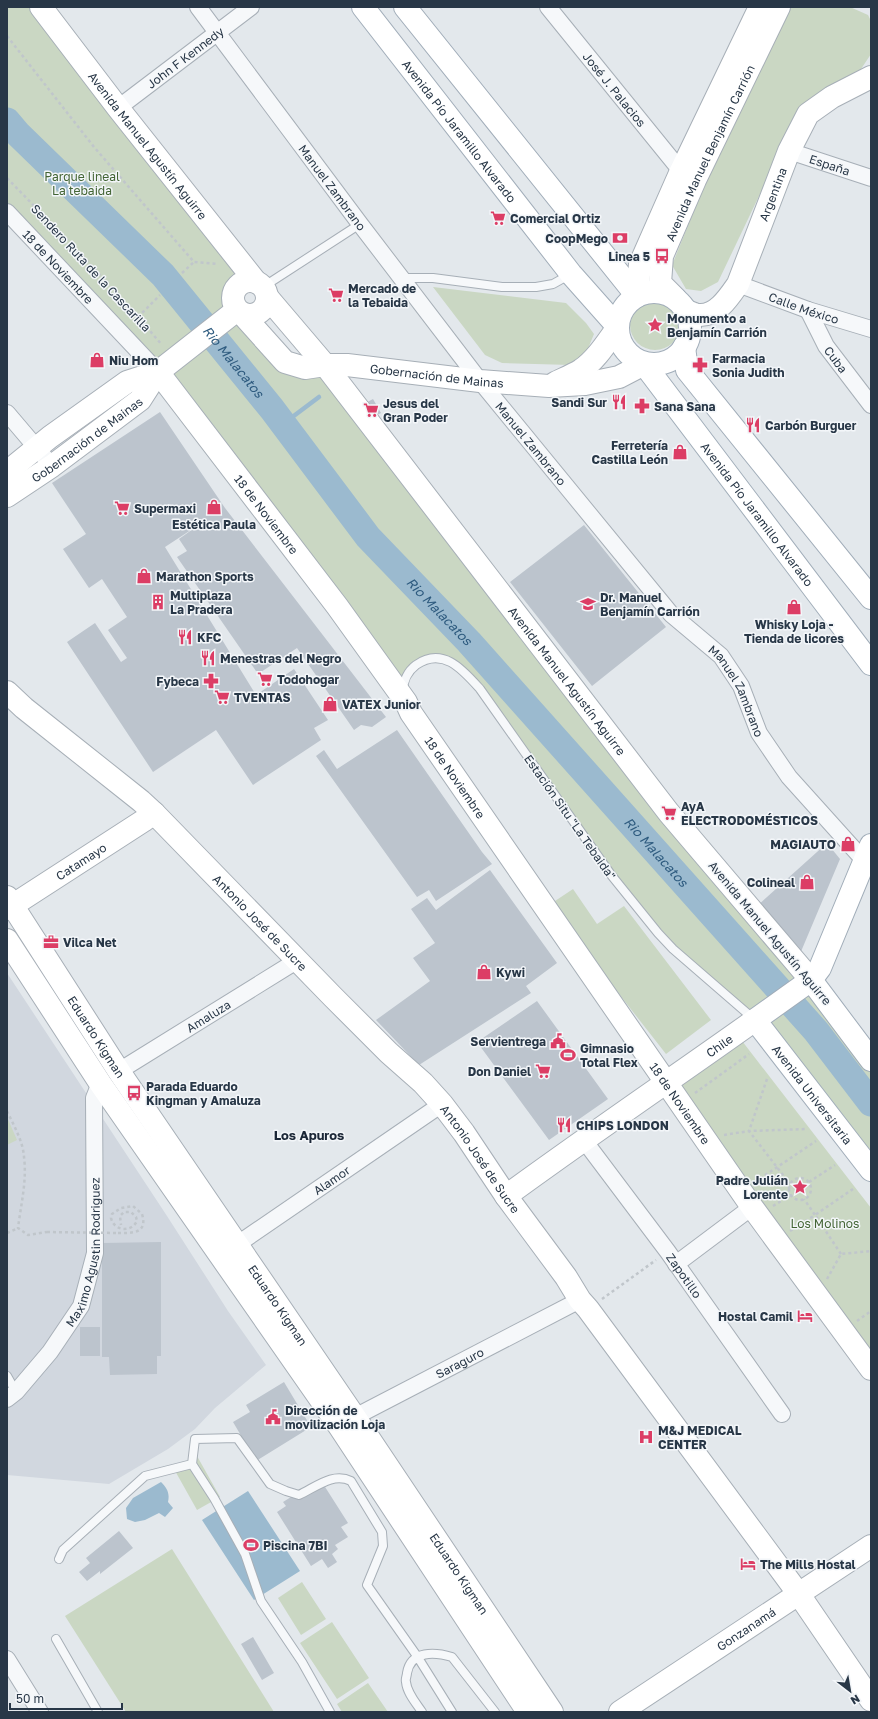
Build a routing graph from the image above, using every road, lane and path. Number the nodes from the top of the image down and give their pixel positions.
1 (41, 7) edge
2 (198, 7) edge
3 (251, 7) edge
4 (363, 7) edge
5 (405, 7) edge
6 (548, 7) edge
7 (760, 7) edge
8 (779, 7) edge
9 (218, 33) junction
10 (7, 36) edge
11 (870, 77) edge
12 (118, 108) junction
13 (789, 151) junction
14 (688, 176) junction
15 (7, 178) edge
16 (871, 178) edge
17 (7, 212) edge
18 (360, 224) junction
19 (182, 273) dead end
20 (571, 274) junction
21 (402, 278) junction
22 (738, 284) junction
23 (263, 289) junction
24 (160, 295) dead end
25 (636, 296) junction
26 (681, 304) junction
27 (808, 310) junction
28 (237, 313) junction
29 (138, 317) junction
30 (618, 328) junction
31 (871, 329) edge
32 (684, 347) junction
33 (644, 364) junction
34 (325, 365) junction
35 (166, 366) junction
36 (480, 381) junction
37 (549, 386) junction
38 (871, 405) edge
39 (7, 413) edge
40 (37, 447) junction
41 (52, 466) junction
42 (7, 472) edge
43 (7, 496) edge
44 (871, 598) edge
45 (871, 664) edge
46 (7, 692) edge
47 (406, 702) junction
48 (154, 813) junction
49 (869, 858) edge
50 (9, 903) edge
51 (7, 940) edge
52 (298, 960) junction
53 (807, 983) junction
54 (758, 1017) junction
55 (749, 1054) dead end
56 (871, 1060) edge
57 (119, 1071) junction
58 (767, 1079) dead end
59 (668, 1082) junction
60 (100, 1083) junction
61 (691, 1096) dead end
62 (442, 1104) junction
63 (7, 1111) edge
64 (807, 1129) dead end
65 (749, 1131) junction
66 (719, 1136) dead end
67 (583, 1139) junction
68 (816, 1140) dead end
69 (835, 1165) dead end
70 (778, 1166) junction
71 (871, 1170) edge
72 (754, 1182) dead end
73 (809, 1182) junction
74 (790, 1184) junction
75 (853, 1189) dead end
76 (791, 1195) junction
77 (506, 1196) junction
78 (804, 1199) junction
79 (762, 1207) junction
80 (815, 1215) junction
81 (121, 1225) dead end
82 (18, 1228) junction
83 (790, 1232) dead end
84 (7, 1234) edge
85 (228, 1250) junction
86 (871, 1251) edge
87 (841, 1254) junction
88 (672, 1258) junction
89 (825, 1283) dead end
90 (584, 1305) junction
91 (871, 1311) edge
92 (854, 1323) dead end
93 (871, 1369) edge
94 (7, 1376) edge
95 (11, 1396) edge
96 (782, 1414) dead end
97 (346, 1421) junction
98 (192, 1464) junction
99 (871, 1546) edge
100 (59, 1559) dead end
101 (798, 1593) junction
102 (56, 1639) dead end
103 (417, 1656) junction
104 (7, 1659) edge
105 (871, 1700) edge
106 (40, 1712) edge
107 (98, 1712) edge
108 (330, 1712) edge
109 (422, 1712) edge
110 (452, 1712) edge
111 (495, 1712) edge
112 (528, 1712) edge
113 (552, 1712) edge
114 (620, 1712) edge

1 - 12 street, Avenida Manuel Agustín Aguirre
2 - 9 street, Manuel Zambrano
3 - 9 street, John F Kennedy
4 - 20 street, Avenida Pío Jaramillo Alvarado
5 - 25 street
6 - 14 street, José J. Palacios
7 - 14 street, Avenida Manuel Benjamín Carrión
8 - 14 street, Avenida Manuel Benjamín Carrión
9 - 12 street, John F Kennedy
9 - 18 street, Manuel Zambrano
10 - 19 path
11 - 13 street, Argentina
12 - 23 street, Avenida Manuel Agustín Aguirre
13 - 16 street, España
13 - 22 street, Argentina
14 - 25 street, Avenida Manuel Benjamín Carrión
14 - 26 street, Avenida Manuel Benjamín Carrión
15 - 29 path, Sendero Ruta de la Cascarilla
17 - 35 street, 18 de Noviembre
18 - 21 street, Manuel Zambrano
18 - 23 lane
20 - 21 lane
20 - 30 street, Avenida Pío Jaramillo Alvarado
21 - 36 street, Manuel Zambrano
22 - 26 street, Argentina
22 - 27 street, Calle México
23 - 28 street
23 - 28 street
23 - 34 street, Avenida Manuel Agustín Aguirre
24 - 29 path
25 - 26 street
25 - 30 street
26 - 32 street
27 - 31 street, Calle México
27 - 38 street, Cuba
28 - 34 street, Gobernación de Mainas
28 - 35 street, Gobernación de Mainas
29 - 35 path, Sendero Ruta de la Cascarilla
30 - 33 street
30 - 37 street
32 - 33 street
32 - 44 street
33 - 37 street, Gobernación de Mainas
33 - 45 street, Avenida Pío Jaramillo Alvarado
34 - 36 street, Gobernación de Mainas
34 - 53 street, Avenida Manuel Agustín Aguirre
35 - 40 street, Gobernación de Mainas
35 - 41 street, Gobernación de Mainas
35 - 47 street, 18 de Noviembre
36 - 37 street, Gobernación de Mainas
36 - 49 street, Manuel Zambrano
39 - 40 street
40 - 41 street
40 - 42 street, Gobernación de Mainas
41 - 43 street, Gobernación de Mainas
46 - 48 street, Antonio José de Sucre
47 - 54 lane, Estación Situ "La Tebaida"
47 - 59 street, 18 de Noviembre
48 - 50 street, Catamayo
48 - 52 street, Antonio José de Sucre
49 - 53 street, Chile
50 - 57 street, Eduardo Kigman
51 - 60 street, Eduardo Kigman
52 - 57 street, Amaluza
52 - 62 street, Antonio José de Sucre
53 - 54 street, Chile
53 - 56 street, Avenida Manuel Agustín Aguirre
54 - 59 street, Chile
54 - 71 street, Avenida Universitaria
55 - 61 path
57 - 60 street
57 - 85 street, Eduardo Kigman
58 - 65 path
59 - 67 street, Chile
59 - 79 street, 18 de Noviembre
60 - 85 street, Eduardo Kigman
60 - 95 street, Maximo Agustin Rodriguez
62 - 77 street, Antonio José de Sucre
62 - 85 street, Alamor
63 - 82 path
64 - 65 path
65 - 66 path
65 - 70 path
67 - 77 street, Chile
67 - 88 street, Zapotillo
68 - 70 path
69 - 73 path
70 - 72 path
70 - 74 path
73 - 74 path
73 - 78 path
74 - 76 path
75 - 80 path
76 - 78 path
76 - 79 path
77 - 90 street, Antonio José de Sucre
78 - 80 path
79 - 88 street
79 - 93 street, 18 de Noviembre
80 - 83 path
80 - 87 path
81 - 82 path, bridge
82 - 84 path
85 - 97 street, Eduardo Kigman
86 - 87 path
87 - 89 path
88 - 90 path
88 - 96 street, Zapotillo
90 - 97 street, Saraguro
90 - 101 street, Antonio José de Sucre
91 - 92 path
94 - 95 lane
97 - 112 street, Eduardo Kigman
97 - 113 street, Eduardo Kigman
98 - 100 lane
98 - 103 lane
98 - 108 lane
99 - 101 street, Gonzanamá
101 - 105 street, Antonio José de Sucre
101 - 114 street, Gonzanamá
102 - 107 lane
103 - 109 lane
103 - 110 lane
103 - 111 lane
104 - 106 street

